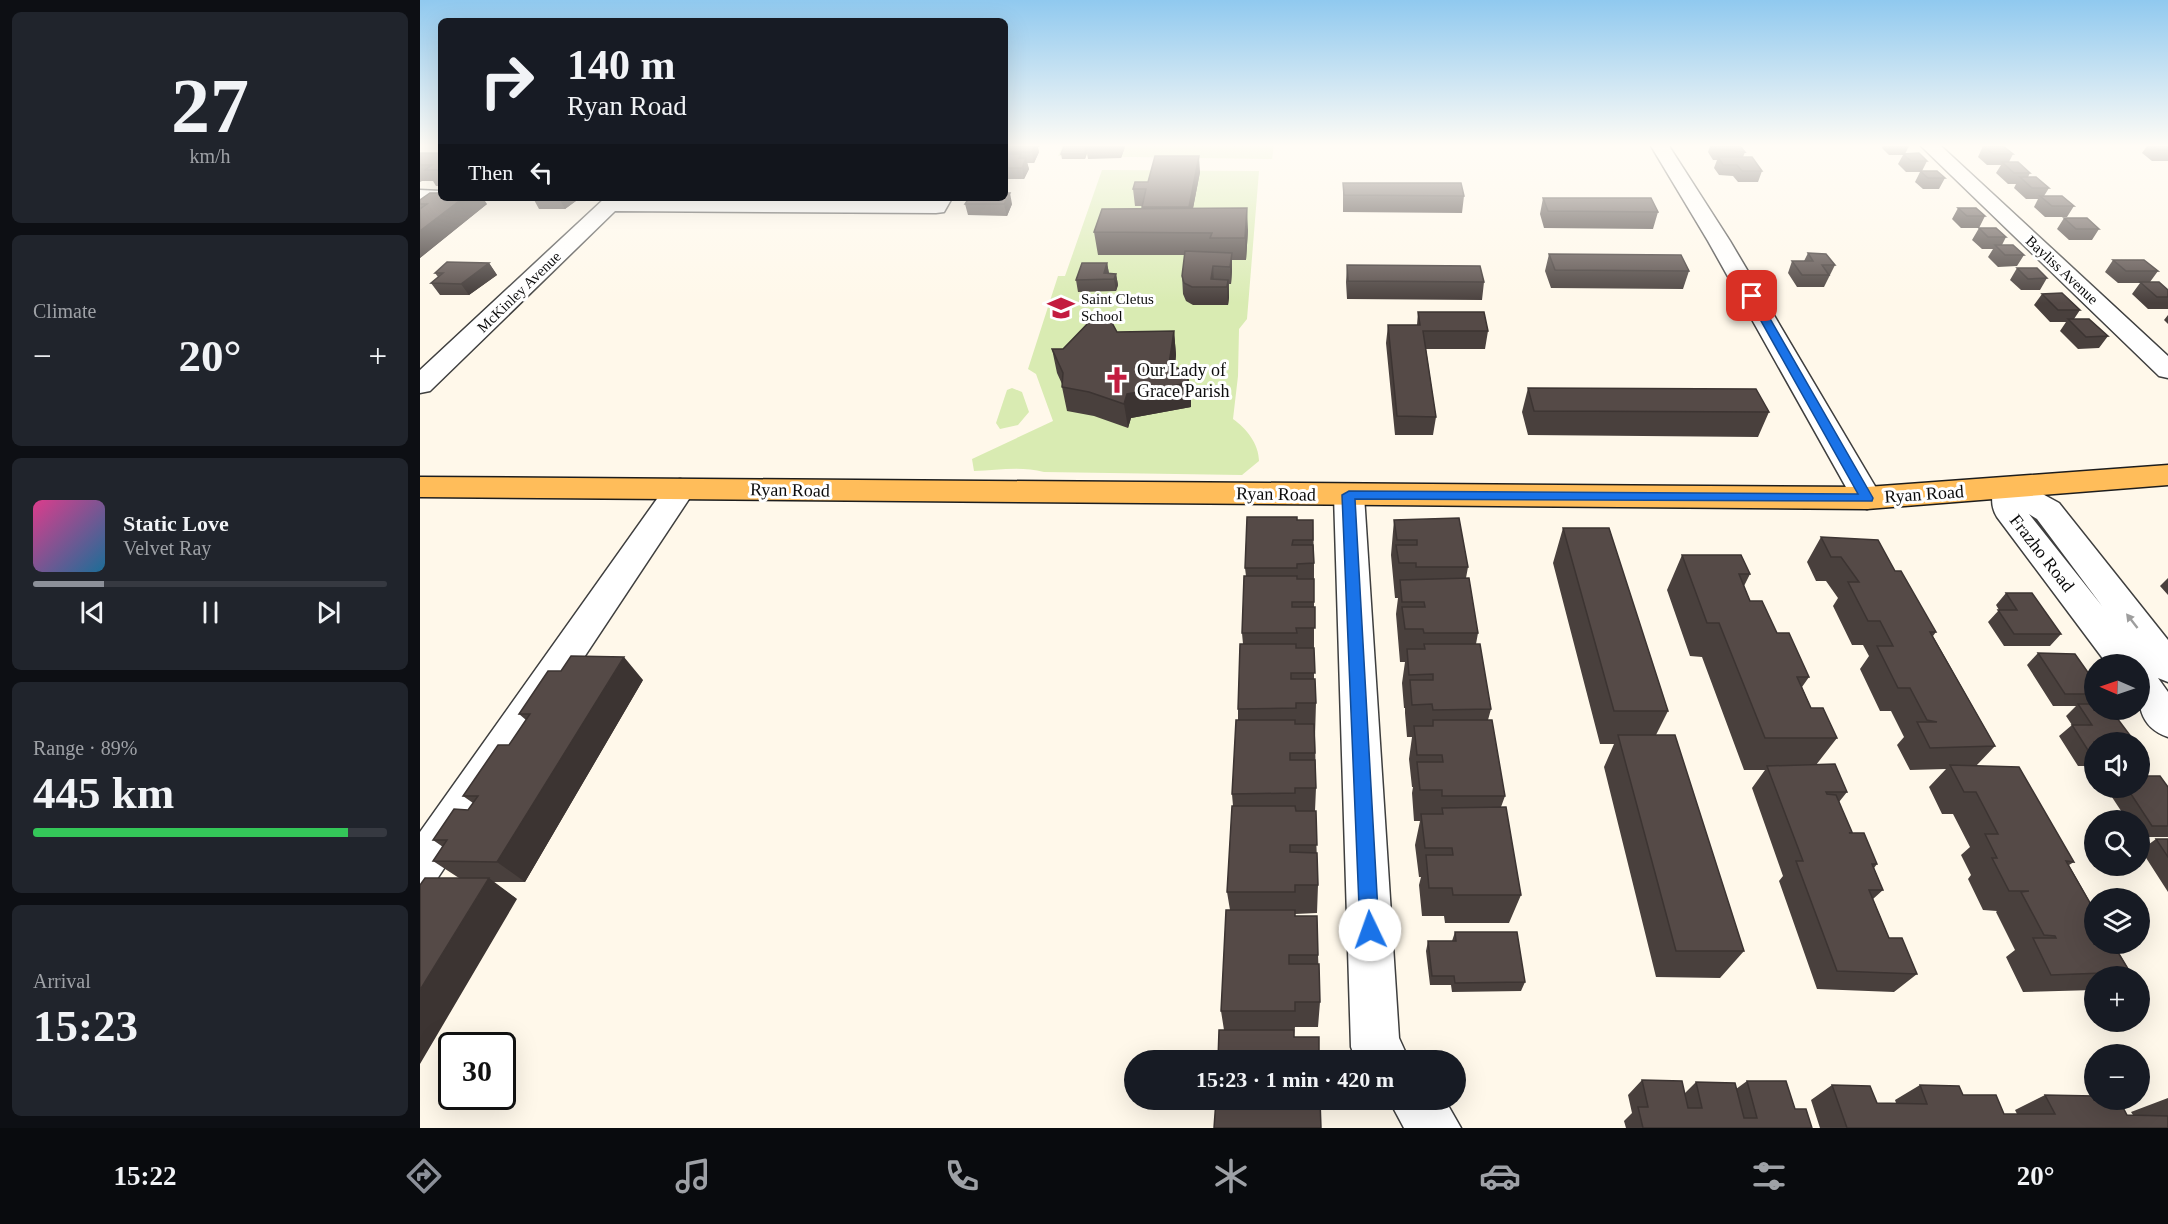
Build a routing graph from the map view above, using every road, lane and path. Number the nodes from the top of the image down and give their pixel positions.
1 (431, 199) edge
2 (1693, 199) edge
3 (1986, 199) edge
4 (614, 201) edge
5 (939, 202) edge
6 (420, 210) edge
7 (2168, 370) edge
8 (420, 385) edge
9 (2168, 475) edge
10 (420, 487) edge
11 (2008, 488) junction
12 (680, 489) junction
13 (1349, 495) junction
14 (1867, 498) junction
15 (2119, 654) edge
16 (2168, 667) edge
17 (2150, 696) edge
18 (2168, 721) edge
19 (420, 868) edge
20 (1377, 1050) edge
21 (1422, 1110) edge
22 (1436, 1128) edge

1 - 6 street
2 - 14 street
3 - 7 street, Bayliss Avenue
4 - 5 street
4 - 8 street, McKinley Avenue
9 - 11 main road, Ryan Road
10 - 12 main road, Ryan Road
11 - 14 main road, Ryan Road
11 - 15 street, Frazho Road
16 -> 11 street, Frazho Road
12 - 13 main road, Ryan Road
12 - 19 street
13 - 14 main road, Ryan Road
13 - 20 street
17 - 18 street
21 - 22 street

